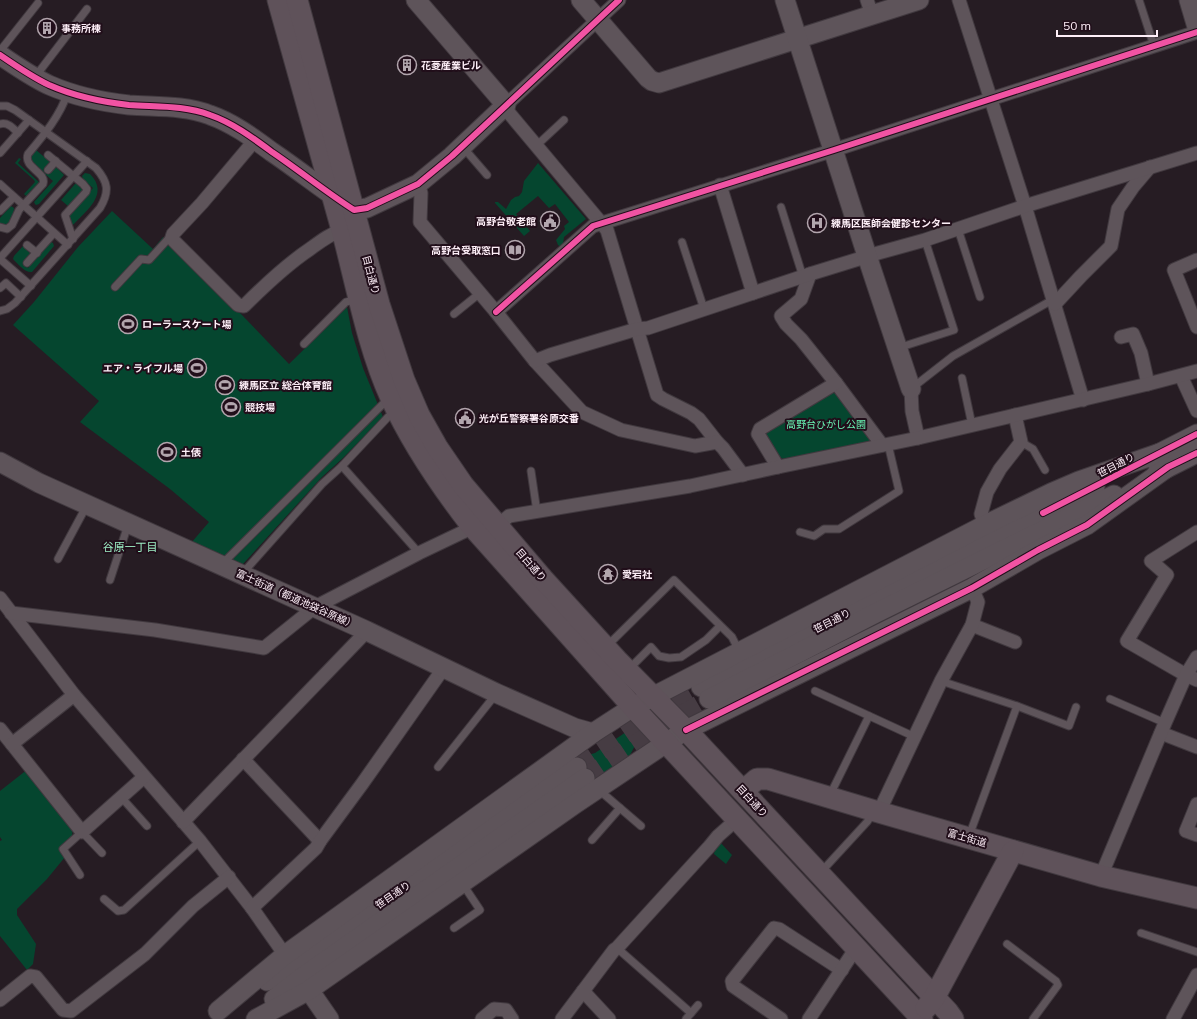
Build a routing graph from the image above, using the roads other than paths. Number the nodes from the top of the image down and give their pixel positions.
1 (278, 0) edge
2 (297, 0) edge
3 (416, 0) edge
4 (581, 0) edge
5 (619, 0) edge
6 (785, 0) edge
7 (919, 0) edge
8 (959, 0) edge
9 (1139, 0) edge
10 (1189, 0) edge
11 (38, 3) dead end
12 (870, 7) edge
13 (87, 9) dead end
14 (598, 19) junction
15 (1197, 28) edge
16 (1197, 32) edge
17 (798, 39) junction
18 (1154, 46) junction
19 (0, 51) edge
20 (0, 55) edge
21 (34, 77) junction
22 (68, 92) junction
23 (990, 99) junction
24 (0, 106) edge
25 (505, 106) junction
26 (29, 120) junction
27 (564, 120) dead end
28 (0, 124) edge
29 (18, 133) junction
30 (46, 133) junction
31 (255, 140) junction
32 (462, 146) junction
33 (536, 146) junction
34 (834, 150) junction
35 (0, 153) edge
36 (1197, 153) edge
37 (48, 155) dead end
38 (56, 161) junction
39 (87, 161) junction
40 (1150, 167) junction
41 (48, 170) dead end
42 (487, 175) dead end
43 (74, 176) junction
44 (0, 184) edge
45 (418, 184) junction
46 (720, 185) junction
47 (332, 196) junction
48 (14, 197) junction
49 (24, 205) junction
50 (1025, 206) junction
51 (781, 207) dead end
52 (354, 210) junction
53 (0, 211) edge
54 (37, 217) junction
55 (601, 223) junction
56 (0, 227) edge
57 (958, 229) junction
58 (342, 230) junction
59 (54, 233) junction
60 (172, 237) junction
61 (73, 239) junction
62 (925, 240) junction
63 (682, 242) dead end
64 (27, 244) dead end
65 (68, 245) junction
66 (37, 253) junction
67 (867, 256) junction
68 (0, 259) edge
69 (1197, 260) edge
70 (27, 264) dead end
71 (806, 276) junction
72 (30, 286) junction
73 (115, 287) dead end
74 (0, 288) edge
75 (480, 293) junction
76 (753, 293) junction
77 (21, 296) junction
78 (980, 297) dead end
79 (360, 298) junction
80 (1054, 301) junction
81 (704, 309) junction
82 (0, 311) edge
83 (496, 312) junction
84 (454, 314) dead end
85 (1197, 327) edge
86 (637, 329) junction
87 (1121, 337) dead end
88 (304, 344) dead end
89 (898, 348) junction
90 (535, 361) junction
91 (1197, 371) edge
92 (1181, 376) junction
93 (962, 378) dead end
94 (836, 383) junction
95 (1148, 384) junction
96 (910, 389) junction
97 (391, 397) junction
98 (1083, 400) junction
99 (1197, 411) edge
100 (1015, 415) junction
101 (388, 417) dead end
102 (972, 425) junction
103 (1197, 434) edge
104 (918, 438) junction
105 (717, 442) junction
106 (1021, 442) junction
107 (885, 444) junction
108 (1197, 453) edge
109 (1164, 460) junction
110 (0, 462) edge
111 (342, 466) junction
112 (778, 467) junction
113 (1046, 470) dead end
114 (531, 471) dead end
115 (743, 475) junction
116 (87, 505) junction
117 (537, 512) junction
118 (128, 524) junction
119 (471, 525) junction
120 (985, 525) junction
121 (497, 526) junction
122 (800, 532) dead end
123 (1197, 532) edge
124 (419, 553) junction
125 (58, 559) dead end
126 (222, 565) junction
127 (242, 574) junction
128 (110, 580) dead end
129 (972, 588) junction
130 (0, 598) edge
131 (315, 607) junction
132 (11, 613) junction
133 (720, 626) junction
134 (972, 626) junction
135 (367, 631) junction
136 (1015, 642) dead end
137 (605, 647) junction
138 (739, 651) junction
139 (1197, 657) edge
140 (443, 669) junction
141 (627, 670) junction
142 (1192, 677) edge
143 (941, 681) junction
144 (816, 691) dead end
145 (496, 693) junction
146 (705, 693) tunnel mouth
147 (74, 694) junction
148 (653, 696) junction
149 (1110, 699) dead end
150 (1017, 706) junction
151 (633, 707) junction
152 (1076, 707) dead end
153 (869, 716) junction
154 (1163, 728) junction
155 (0, 729) edge
156 (686, 730) junction
157 (593, 733) junction
158 (915, 737) junction
159 (666, 743) junction
160 (12, 744) junction
161 (1197, 747) edge
162 (243, 759) junction
163 (438, 767) dead end
164 (144, 777) junction
165 (586, 778) junction
166 (743, 792) junction
167 (121, 797) junction
168 (829, 798) junction
169 (1197, 804) edge
170 (620, 808) junction
171 (877, 812) junction
172 (736, 820) junction
173 (183, 822) junction
174 (147, 826) dead end
175 (641, 826) dead end
176 (82, 832) junction
177 (1197, 835) edge
178 (968, 838) junction
179 (592, 840) dead end
180 (200, 841) junction
181 (320, 841) junction
182 (1013, 851) junction
183 (102, 853) dead end
184 (819, 874) junction
185 (80, 875) dead end
186 (1101, 876) junction
187 (229, 877) junction
188 (462, 883) junction
189 (1197, 898) edge
190 (104, 899) dead end
191 (252, 908) junction
192 (454, 928) dead end
193 (1140, 933) dead end
194 (1007, 944) dead end
195 (617, 948) junction
196 (856, 948) junction
197 (1197, 952) edge
198 (842, 970) junction
199 (297, 972) junction
200 (1197, 975) edge
201 (583, 991) junction
202 (1193, 994) edge
203 (0, 1000) edge
204 (698, 1005) dead end
205 (948, 1012) edge
206 (691, 1013) junction
207 (212, 1015) edge
208 (921, 1018) edge
209 (248, 1019) edge
210 (256, 1019) edge
211 (329, 1019) edge
212 (482, 1019) edge
213 (512, 1019) edge
214 (562, 1019) edge
215 (609, 1019) edge
216 (686, 1019) edge
217 (781, 1019) edge
218 (810, 1019) edge
219 (1033, 1019) edge
220 (1173, 1019) edge

1 - 47 main road, 目白通り
2 - 52 main road, 目白通り
3 - 25 main road
4 - 14 main road
5 - 14 street
6 - 17 main road
7 - 12 main road
8 - 23 street
9 - 18 lane
10 - 15 main road
11 - 19 lane
12 - 17 main road
13 - 21 lane
14 - 17 main road
14 - 25 street
16 - 18 street
17 - 34 main road
18 - 23 street
20 - 21 main road
21 - 22 main road
22 - 30 lane
22 - 31 main road
23 - 34 street
23 - 50 street
24 - 26 lane
25 - 32 main road
25 - 33 street
26 - 29 lane
26 - 30 lane
27 - 33 lane
28 - 29 lane
29 - 35 lane
30 - 39 lane
30 - 49 lane
31 - 47 main road
31 - 60 street
32 - 42 lane
32 - 45 main road
33 - 55 street
34 - 46 street
34 - 67 main road
36 - 40 street
37 - 38 lane
38 - 41 lane
38 - 43 lane
39 - 43 lane
39 - 61 lane
40 - 50 street
40 - 80 street
43 - 54 lane
43 - 61 lane
44 - 48 lane
45 - 52 main road
45 - 75 street
46 - 55 street
46 - 76 street
47 - 52 main road
47 - 58 main road, 目白通り
48 - 49 lane
48 - 53 lane
49 - 54 lane
49 - 56 lane
50 - 57 street
50 - 80 street
51 - 71 lane
52 - 121 main road, 目白通り
54 - 59 lane
54 - 68 lane
55 - 83 street
55 - 86 street
57 - 62 street
57 - 78 lane
58 - 60 street
58 - 79 main road, 目白通り
59 - 65 lane
59 - 66 lane
60 - 73 lane
61 - 65 lane
62 - 67 street
62 - 89 lane
63 - 81 lane
64 - 66 lane
65 - 72 lane
66 - 70 lane
67 - 71 street
67 - 89 main road
68 - 72 lane
69 - 85 street
71 - 76 street
71 - 94 street
72 - 77 lane
74 - 77 lane
75 - 83 street
75 - 84 lane
76 - 81 street
77 - 82 lane
79 - 88 lane
79 - 97 main road, 目白通り
80 - 96 lane
80 - 98 street
81 - 86 street
83 - 90 street
86 - 90 street
86 - 105 street
87 - 95 street
89 - 96 main road
90 - 105 street
91 - 92 street
92 - 95 street
92 - 99 street
93 - 102 lane
94 - 107 street
94 - 112 street
95 - 98 street
96 - 104 street
97 - 119 main road, 目白通り
97 - 126 lane
98 - 100 street
100 - 102 street
100 - 106 street
101 - 111 lane
102 - 104 street
103 - 109 main road, 笹目通り
104 - 107 street
105 - 115 street
106 - 113 lane
106 - 120 street
107 - 112 street
107 - 122 lane
108 - 109 main road, 笹目通り
109 - 120 main road
109 - 129 main road
109 - 146 main road, 笹目通り
110 - 116 main road, 富士街道（都道池袋谷原線）
111 - 124 lane
111 - 127 lane
112 - 115 street
114 - 117 lane
115 - 117 street
116 - 118 main road, 富士街道（都道池袋谷原線）
116 - 125 lane
117 - 121 street
118 - 126 main road, 富士街道（都道池袋谷原線）
118 - 128 lane
119 - 124 street
119 - 151 main road, 目白通り
120 - 138 main road
121 - 137 main road, 目白通り
123 - 142 street
124 - 131 street
126 - 127 main road, 富士街道（都道池袋谷原線）
127 - 131 main road, 富士街道（都道池袋谷原線）
129 - 134 street
129 - 156 main road
130 - 132 street
131 - 132 street
131 - 135 main road, 富士街道（都道池袋谷原線）
132 - 147 street
133 - 137 lane
133 - 138 lane
133 - 141 lane
134 - 136 street
134 - 143 street
135 - 140 main road, 富士街道（都道池袋谷原線）
135 - 162 street
137 - 141 main road, 目白通り
138 - 148 main road
139 - 142 street
140 - 145 main road, 富士街道（都道池袋谷原線）
140 - 181 street
141 - 148 main road, 目白通り
142 - 154 street
143 - 150 lane
143 - 158 street
144 - 153 lane
145 - 157 main road, 富士街道（都道池袋谷原線）
145 - 163 lane
147 - 160 street
147 - 164 street
148 - 151 main road
148 - 156 main road, 目白通り
149 - 154 lane
150 - 152 lane
150 - 178 lane
151 - 157 main road
151 - 159 main road, 目白通り
153 - 158 lane
153 - 168 lane
154 - 161 street
154 - 186 street
155 - 160 street
156 - 159 main road
156 - 166 main road, 目白通り
157 - 199 main road
158 - 171 street
159 - 165 main road
159 - 172 main road, 目白通り
160 - 176 street
162 - 173 street
162 - 181 street
164 - 167 street
164 - 173 street
165 - 170 lane
165 - 188 main road
165 - 199 main road, 笹目通り
166 - 168 main road, 富士街道
166 - 184 main road, 目白通り
167 - 174 lane
167 - 176 street
168 - 171 main road, 富士街道
169 - 177 street
170 - 175 lane
170 - 179 lane
171 - 178 main road, 富士街道
171 - 184 lane
172 - 195 street
172 - 196 main road, 目白通り
173 - 180 street
176 - 183 lane
176 - 185 lane
178 - 182 main road, 富士街道
180 - 187 street
180 - 190 lane
181 - 191 street
182 - 186 main road, 富士街道
182 - 205 main road
184 - 205 main road, 目白通り
186 - 189 main road, 富士街道
187 - 191 street
187 - 203 street
188 - 192 lane
188 - 199 main road
191 - 199 street
193 - 197 lane
194 - 219 lane
195 - 201 street
195 - 206 lane
196 - 198 street
196 - 208 main road, 目白通り
198 - 217 street
198 - 218 street
199 - 207 main road
199 - 209 main road, 笹目通り
199 - 210 main road
199 - 211 main road
200 - 202 street
201 - 214 street
201 - 215 street
202 - 220 street
204 - 206 lane
205 - 208 main road
206 - 216 lane
212 - 213 street

